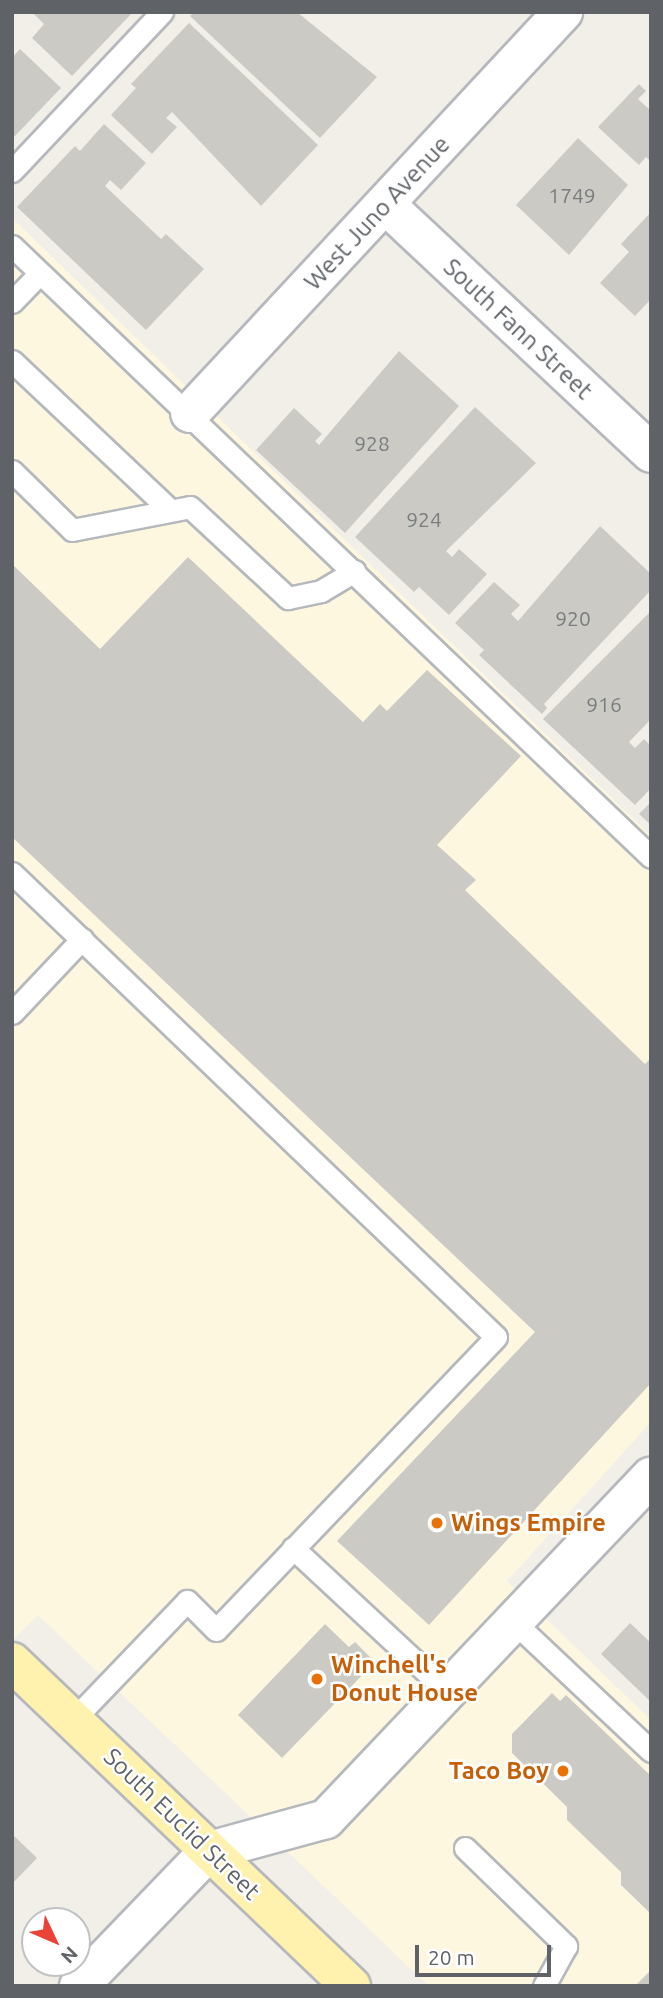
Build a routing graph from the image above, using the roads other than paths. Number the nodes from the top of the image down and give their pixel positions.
1 (162, 12) edge
2 (562, 12) edge
3 (12, 171) edge
4 (385, 204) junction
5 (12, 246) edge
6 (40, 272) junction
7 (12, 302) edge
8 (12, 361) edge
9 (190, 413) junction
10 (651, 453) edge
11 (12, 471) edge
12 (170, 510) junction
13 (354, 571) junction
14 (651, 857) edge
15 (12, 873) edge
16 (82, 939) junction
17 (12, 1013) edge
18 (651, 1477) edge
19 (293, 1548) junction
20 (514, 1622) junction
21 (12, 1662) edge
22 (448, 1692) junction
23 (73, 1720) junction
24 (651, 1751) edge
25 (465, 1848) dead end
26 (209, 1851) junction
27 (79, 1986) edge
28 (351, 1986) edge
29 (544, 1986) edge

1 - 3 lane
2 - 4 street, West Juno Avenue
4 - 9 street, West Juno Avenue
4 - 10 street, South Fann Street
5 - 6 lane
6 - 7 lane
6 - 9 lane
8 - 12 lane
9 - 13 lane
11 - 12 lane
12 - 13 lane
13 - 14 lane
15 - 16 lane
16 - 17 lane
16 - 19 lane
18 - 20 street
19 - 22 lane
19 - 23 lane
20 - 22 street
20 - 24 lane
21 - 23 main road, South Euclid Street
22 - 26 street
23 - 26 main road, South Euclid Street
25 - 29 lane
26 - 27 street
26 - 28 main road, South Euclid Street

